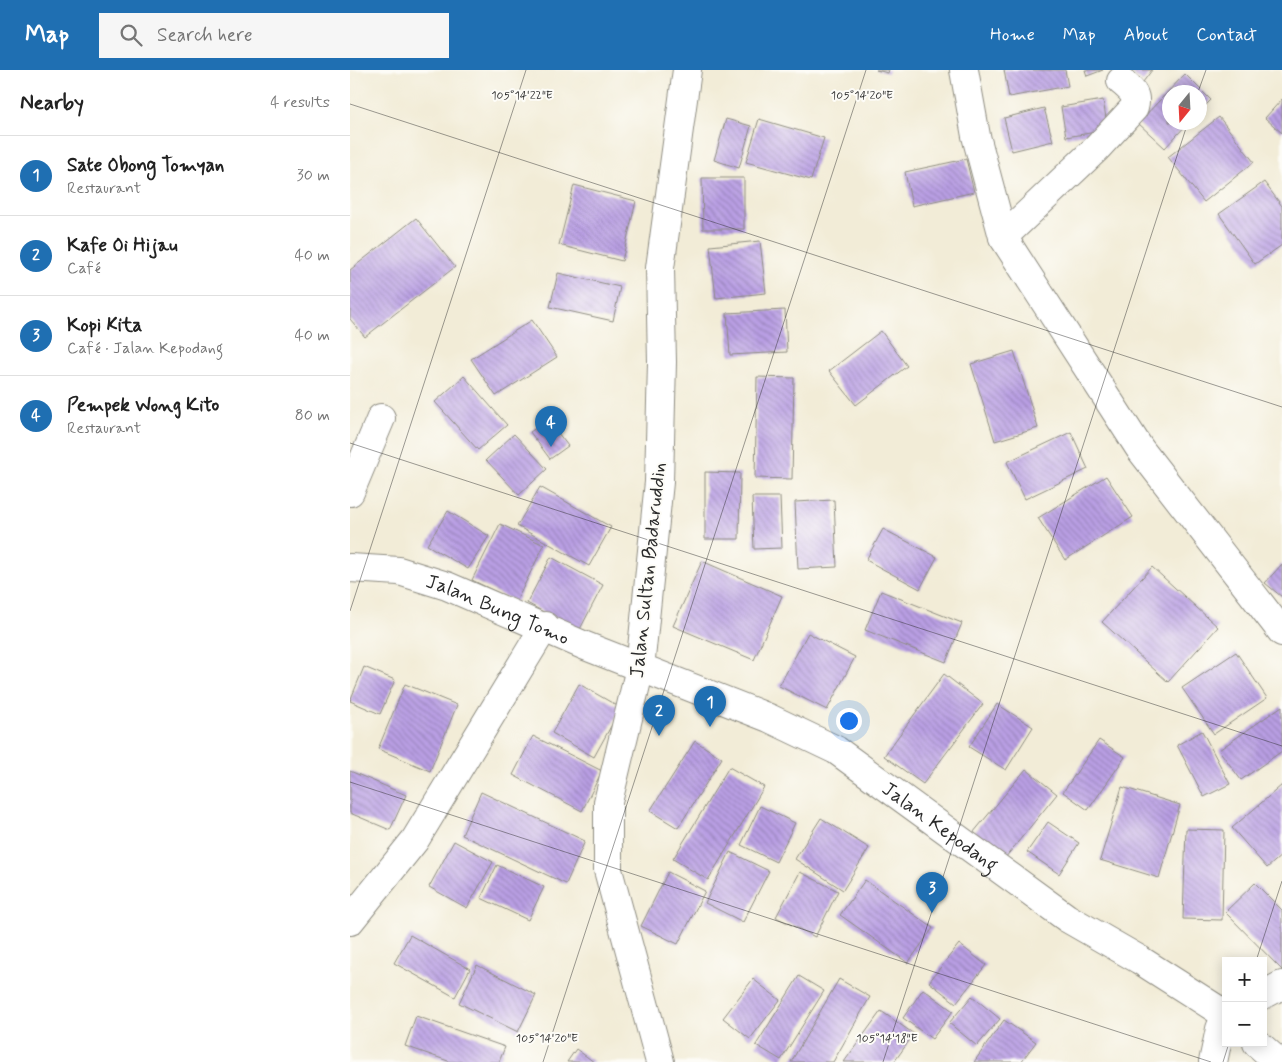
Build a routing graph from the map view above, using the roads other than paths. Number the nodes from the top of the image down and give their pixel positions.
1 (687, 70) edge
2 (964, 70) edge
3 (1122, 81) dead end
4 (1003, 237) junction
5 (381, 418) dead end
6 (350, 492) edge
7 (350, 568) edge
8 (545, 626) junction
9 (1282, 632) edge
10 (640, 668) junction
11 (350, 921) edge
12 (1282, 985) edge
13 (1267, 993) edge
14 (1222, 1011) edge
15 (1222, 1024) edge
16 (1261, 1047) edge
17 (660, 1062) edge
18 (1213, 1062) edge
19 (1278, 1062) edge

1 - 10 street, Jalan Sultan Badaruddin
2 - 4 street
3 - 4 street
4 - 9 street
5 - 6 street
7 - 8 street, Jalan Bung Tomo
8 - 10 street, Jalan Bung Tomo
8 - 11 street
10 - 14 street, Jalan Kepodang
10 - 17 street, Jalan Sultan Badaruddin
12 - 13 street
15 - 18 street
16 - 19 street

